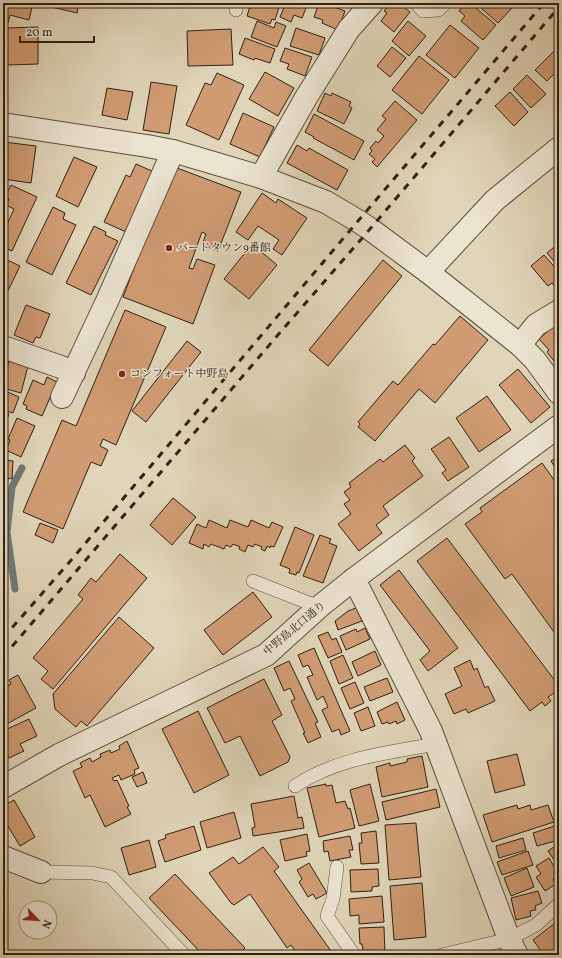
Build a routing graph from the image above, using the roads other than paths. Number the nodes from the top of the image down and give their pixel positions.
1 (372, 3) edge
2 (416, 3) edge
3 (446, 3) edge
4 (3, 124) edge
5 (559, 148) edge
6 (173, 151) junction
7 (261, 177) junction
8 (428, 272) junction
9 (559, 311) edge
10 (520, 344) junction
11 (3, 347) edge
12 (74, 373) junction
13 (559, 393) edge
14 (62, 397) dead end
15 (559, 426) edge
16 (354, 579) junction
17 (253, 580) dead end
18 (319, 607) junction
19 (436, 744) junction
20 (3, 786) edge
21 (295, 786) dead end
22 (3, 857) edge
23 (337, 867) dead end
24 (41, 872) joint
25 (559, 904) edge
26 (513, 947) edge
27 (184, 955) edge
28 (354, 955) edge
29 (442, 955) edge

1 - 7 street
2 - 3 lane
4 - 6 street
5 - 8 street
6 - 7 street
6 - 12 street
7 - 8 street
8 - 10 street
9 - 10 street
10 - 13 street
11 - 12 street
12 - 14 street
15 - 16 street, 中野島北口通り
16 - 18 street, 中野島北口通り
16 - 19 street
17 - 18 lane
18 - 20 street, 中野島北口通り
19 - 21 lane
19 - 26 street
22 - 24 street
23 - 28 lane
24 - 27 lane
25 - 26 lane
26 - 29 lane

